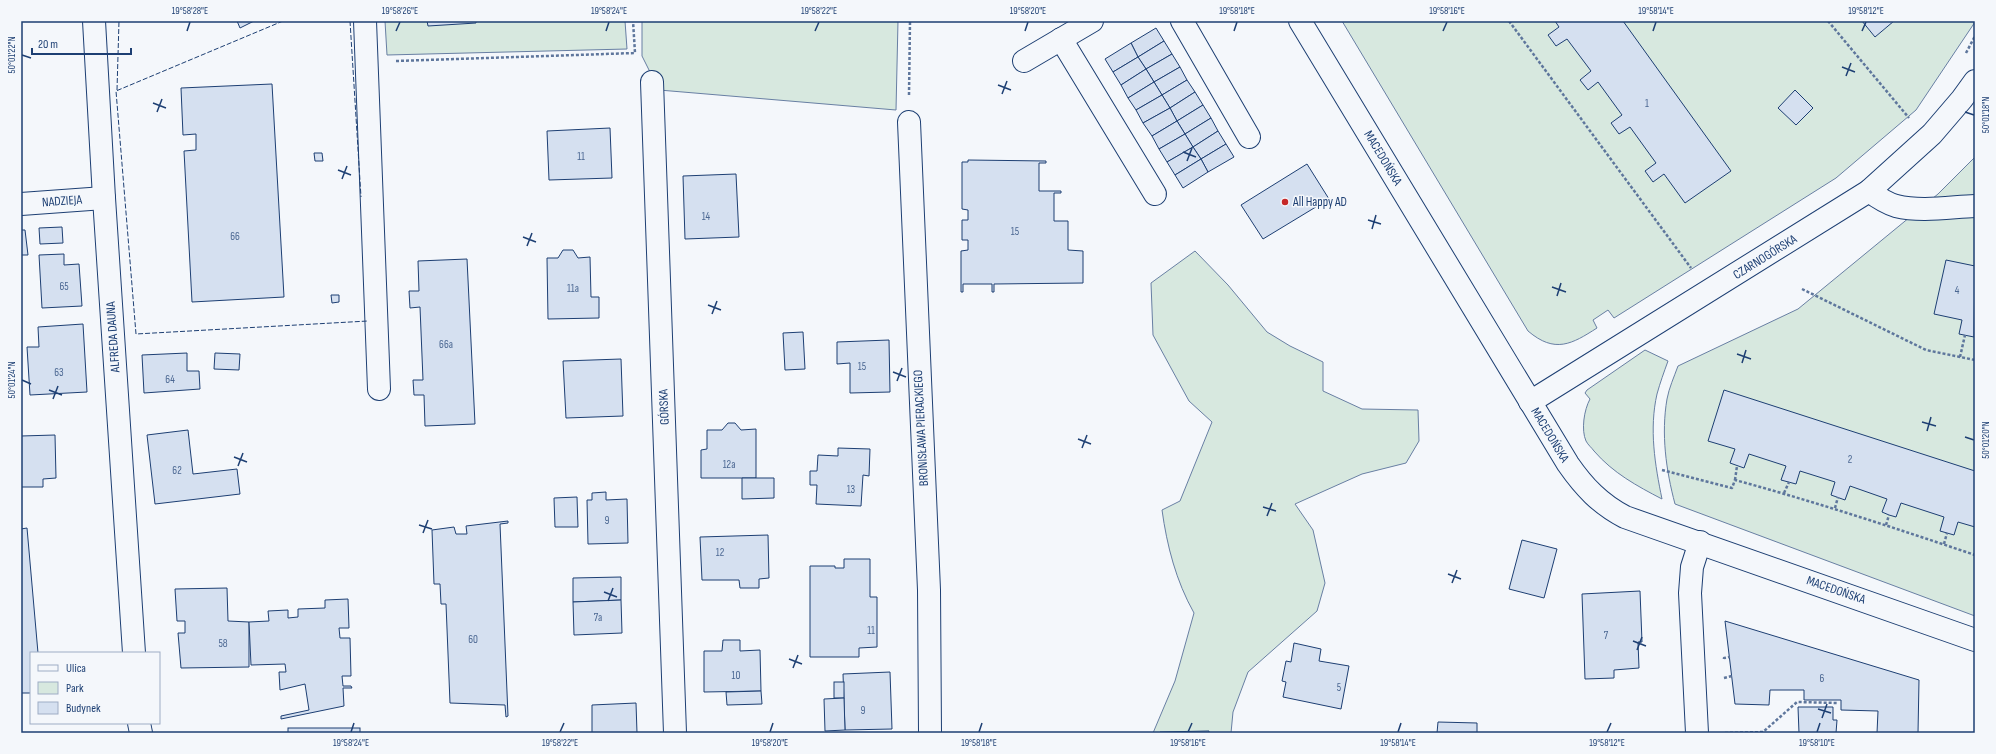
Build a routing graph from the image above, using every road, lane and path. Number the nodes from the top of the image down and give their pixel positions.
1 (94, 21) edge
2 (365, 21) edge
3 (633, 21) edge
4 (910, 21) edge
5 (1092, 21) edge
6 (1182, 21) edge
7 (1300, 21) edge
8 (1509, 21) edge
9 (1828, 21) edge
10 (1975, 36) edge
11 (1061, 40) junction
12 (1964, 56) dead end
13 (1024, 61) dead end
14 (368, 62) junction
15 (1975, 81) edge
16 (652, 82) dead end
17 (909, 122) joint
18 (1912, 122) dead end
19 (1249, 137) dead end
20 (1869, 191) junction
21 (1155, 194) dead end
22 (104, 198) junction
23 (21, 204) edge
24 (1975, 206) edge
25 (1802, 289) dead end
26 (1708, 292) junction
27 (1965, 335) dead end
28 (1960, 357) junction
29 (1975, 360) edge
30 (379, 389) dead end
31 (1530, 402) junction
32 (1737, 466) dead end
33 (1662, 470) dead end
34 (1734, 480) junction
35 (1789, 482) dead end
36 (1784, 493) junction
37 (1838, 497) dead end
38 (1835, 508) junction
39 (1889, 515) dead end
40 (1886, 525) junction
41 (1947, 533) dead end
42 (1700, 542) junction
43 (1944, 545) junction
44 (1975, 555) edge
45 (1975, 640) edge
46 (134, 652) edge
47 (1730, 657) dead end
48 (1724, 658) dead end
49 (1732, 676) dead end
50 (1724, 678) dead end
51 (1838, 703) dead end
52 (1763, 732) edge
53 (675, 733) edge
54 (930, 733) edge
55 (1697, 733) edge
56 (1723, 733) edge

1 - 22 street, ALFREDA DAUNA
2 - 14 street
3 - 14 path
4 - 17 path
5 - 11 street
6 - 19 street
7 - 31 street, MACEDOŃSKA
8 - 26 path
9 - 18 path
10 - 12 path
11 - 13 street
11 - 21 street
14 - 30 street
15 - 20 street, CZARNOGÓRSKA
16 - 53 street, GÓRSKA
17 - 54 street, BRONISŁAWA PIERACKIEGO
20 - 24 street
20 - 26 street, CZARNOGÓRSKA
22 - 23 street, NADZIEJA
22 - 46 street, ALFREDA DAUNA
25 - 28 path
26 - 31 street, CZARNOGÓRSKA
27 - 28 path
28 - 29 path
31 - 42 street, MACEDOŃSKA
32 - 34 path
33 - 34 path
34 - 36 path
35 - 36 path
36 - 38 path
37 - 38 path
38 - 40 path
39 - 40 path
40 - 43 path
41 - 43 path
42 - 45 street, MACEDOŃSKA
42 - 55 street
43 - 44 path
47 - 48 path
49 - 50 path
51 - 52 path
52 - 56 path

